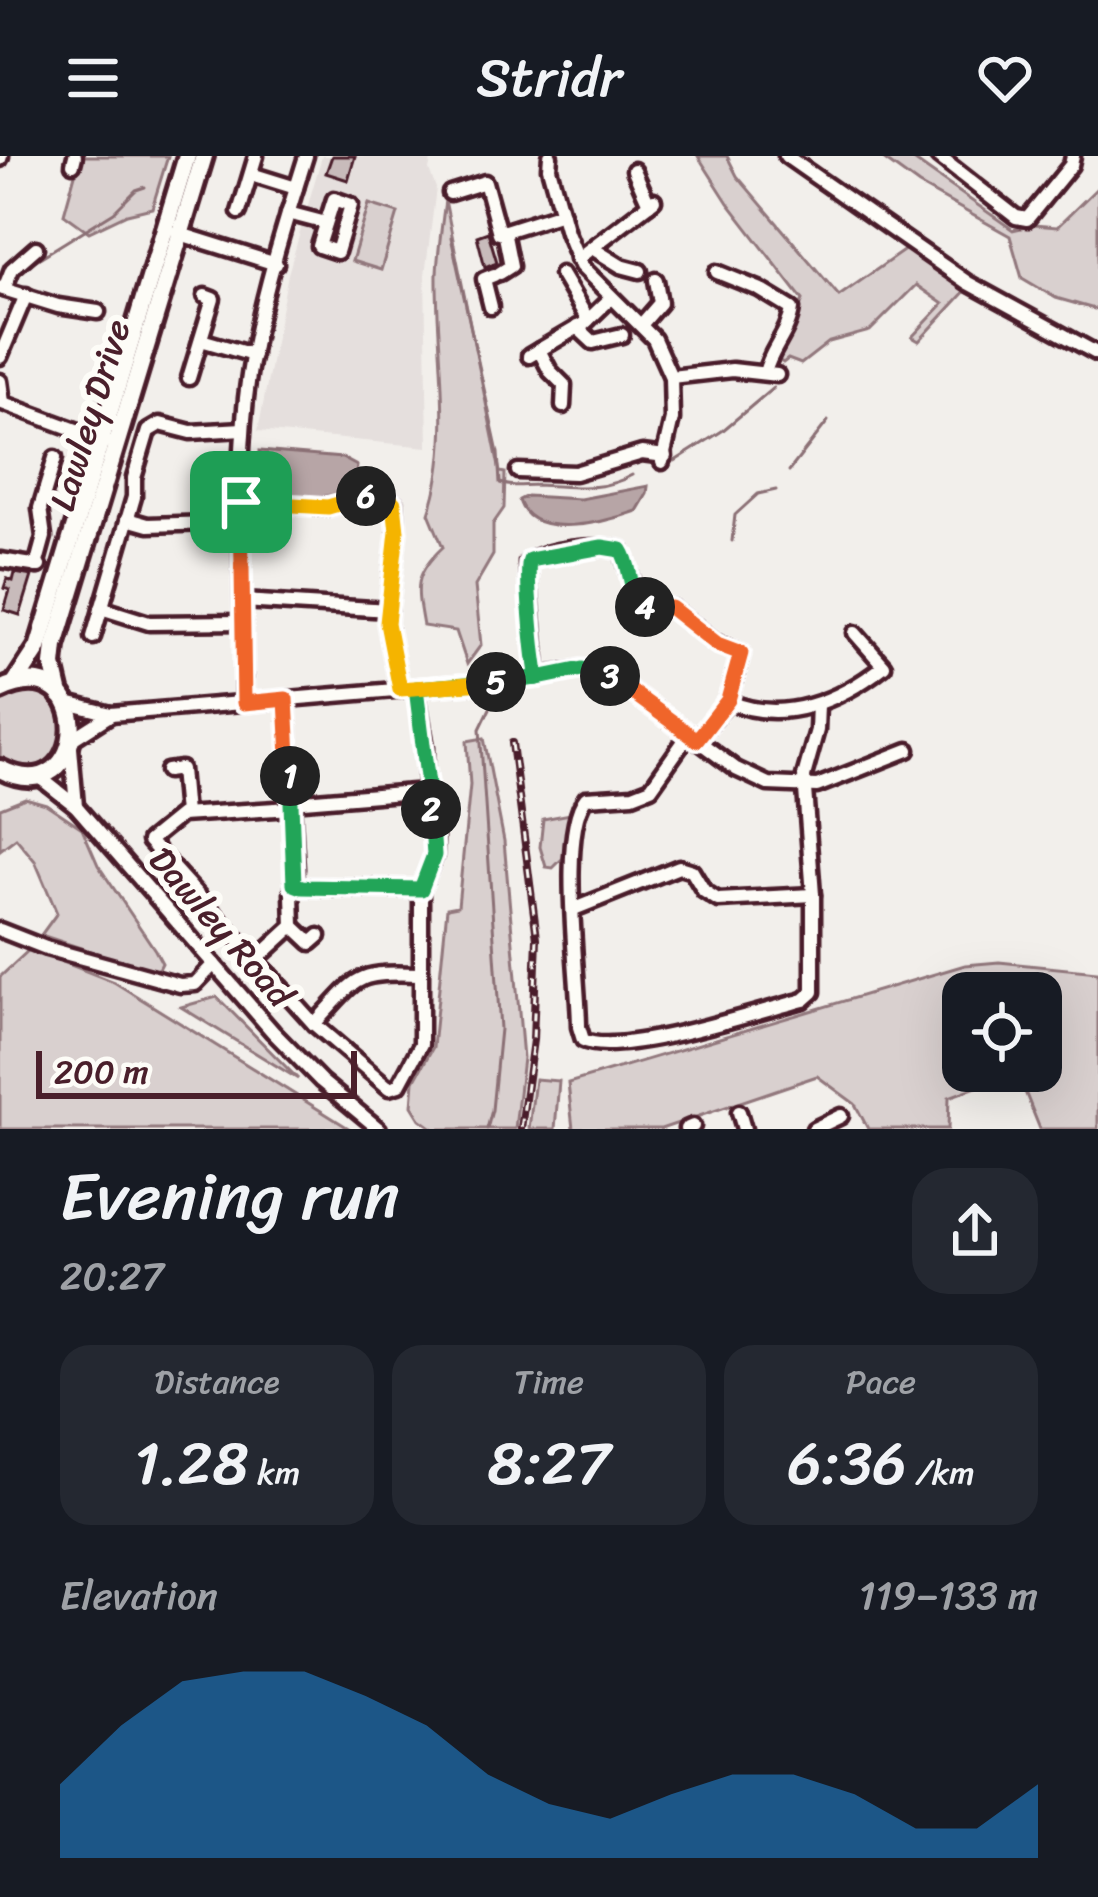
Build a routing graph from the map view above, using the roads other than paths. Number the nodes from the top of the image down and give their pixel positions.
1 (188, 156) edge
2 (204, 156) edge
3 (256, 156) edge
4 (306, 156) edge
5 (550, 156) edge
6 (786, 156) edge
7 (938, 156) edge
8 (1073, 156) edge
9 (634, 170) dead end
10 (251, 174) junction
11 (296, 188) junction
12 (450, 193) dead end
13 (239, 212) dead end
14 (288, 213) junction
15 (562, 213) junction
16 (326, 223) dead end
17 (172, 231) junction
18 (504, 231) junction
19 (36, 248) dead end
20 (592, 248) junction
21 (577, 259) junction
22 (276, 264) junction
23 (640, 271) dead end
24 (717, 272) dead end
25 (561, 274) dead end
26 (656, 280) dead end
27 (2, 288) edge
28 (26, 296) junction
29 (205, 296) dead end
30 (610, 299) junction
31 (490, 307) dead end
32 (98, 312) dead end
33 (583, 324) junction
34 (641, 325) junction
35 (622, 335) dead end
36 (201, 340) junction
37 (1098, 354) edge
38 (253, 355) junction
39 (0, 357) edge
40 (671, 377) junction
41 (189, 378) dead end
42 (0, 381) edge
43 (1, 402) edge
44 (562, 406) dead end
45 (243, 429) junction
46 (110, 442) junction
47 (623, 442) dead end
48 (55, 458) dead end
49 (629, 458) junction
50 (518, 471) dead end
51 (241, 502) junction
52 (127, 519) junction
53 (241, 522) junction
54 (0, 560) edge
55 (243, 601) junction
56 (101, 608) junction
57 (388, 610) junction
58 (243, 622) junction
59 (855, 633) dead end
60 (93, 637) dead end
61 (538, 678) junction
62 (4, 687) edge
63 (416, 688) junction
64 (400, 689) junction
65 (63, 699) junction
66 (286, 699) junction
67 (728, 700) junction
68 (244, 703) junction
69 (818, 704) junction
70 (111, 714) junction
71 (693, 737) junction
72 (72, 743) junction
73 (908, 750) dead end
74 (167, 771) dead end
75 (4, 774) edge
76 (38, 776) junction
77 (804, 788) junction
78 (426, 791) junction
79 (291, 805) junction
80 (76, 806) junction
81 (185, 814) junction
82 (294, 884) junction
83 (421, 889) junction
84 (813, 895) junction
85 (574, 909) junction
86 (293, 926) junction
87 (0, 930) edge
88 (320, 935) dead end
89 (256, 960) junction
90 (214, 964) junction
91 (419, 974) junction
92 (314, 1024) junction
93 (740, 1112) dead end
94 (842, 1116) dead end
95 (380, 1129) edge
96 (744, 1129) edge
97 (814, 1129) edge

1 - 17 main road, Lawley Drive
2 - 17 main road, Lawley Drive
3 - 10 street
4 - 11 street
5 - 15 street
6 - 37 street
7 - 8 street
9 - 20 street
10 - 11 street
10 - 13 street
11 - 14 street
12 - 18 street
14 - 16 street
14 - 22 street
15 - 18 street
15 - 21 street
17 - 22 street
17 - 46 main road, Lawley Drive
18 - 31 street
19 - 27 street
20 - 21 street
20 - 23 street
21 - 30 street
22 - 38 street
24 - 40 street
25 - 33 street
26 - 34 street
27 - 28 street
28 - 32 street
28 - 39 street
29 - 36 street
30 - 33 street
30 - 34 street
33 - 35 street
33 - 44 street
34 - 40 street
36 - 38 street
36 - 41 street
38 - 45 street
40 - 49 street
42 - 43 street
43 - 46 street
45 - 51 street
45 - 52 street
46 - 62 main road, Lawley Drive
46 - 65 main road, Lawley Drive
47 - 49 street
48 - 54 street
49 - 50 street
51 - 53 street
51 - 57 street
52 - 53 street
52 - 56 street
53 - 55 street
55 - 57 street
55 - 58 street
56 - 58 street
56 - 60 street
57 - 64 street
58 - 68 street
59 - 69 street
61 - 63 street
61 - 67 street
61 - 71 street
62 - 65 main road
63 - 64 street
63 - 78 street
64 - 66 street
65 - 70 street
65 - 72 main road, Lawley Drive
66 - 68 street
66 - 79 street
67 - 69 street
67 - 71 street
68 - 70 street
69 - 77 street
70 - 72 street
71 - 77 street
71 - 85 street
72 - 76 main road
72 - 80 street
73 - 77 street
74 - 81 street
75 - 76 main road
76 - 80 street, Dawley Road
77 - 84 street
78 - 79 street
78 - 83 street
79 - 81 street
79 - 82 street
80 - 90 street, Dawley Road
81 - 89 street
82 - 83 street
82 - 86 street
83 - 91 street
84 - 85 street
84 - 85 street
86 - 88 street
86 - 89 street
87 - 90 street
89 - 92 street
90 - 95 street, Dawley Road
91 - 92 street
91 - 92 street
93 - 96 street
94 - 97 street

